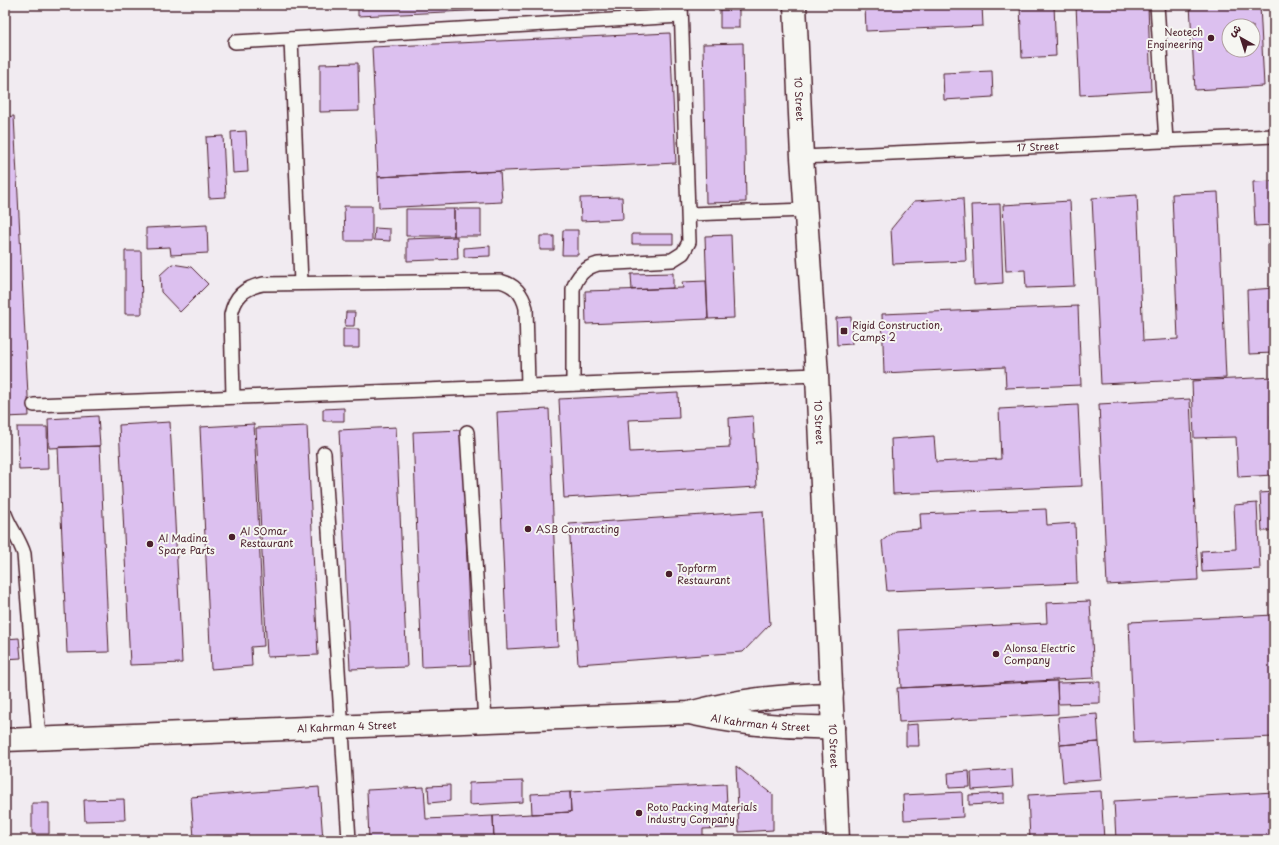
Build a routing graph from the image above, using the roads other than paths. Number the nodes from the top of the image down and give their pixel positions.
1 (795, 5) edge
2 (1158, 5) edge
3 (681, 10) edge
4 (290, 39) junction
5 (235, 42) dead end
6 (1274, 136) edge
7 (1166, 141) junction
8 (802, 157) junction
9 (806, 210) junction
10 (689, 214) junction
11 (301, 283) junction
12 (817, 375) junction
13 (573, 384) junction
14 (528, 386) junction
15 (233, 397) junction
16 (34, 405) dead end
17 (467, 432) dead end
18 (324, 453) dead end
19 (5, 514) edge
20 (832, 694) junction
21 (689, 713) junction
22 (485, 721) junction
23 (341, 727) junction
24 (833, 727) junction
25 (40, 739) junction
26 (5, 740) edge
27 (349, 840) edge
28 (838, 840) edge

1 - 8 street, 10 Street
2 - 7 lane
3 - 4 lane
3 - 10 lane
4 - 5 lane
4 - 11 lane
6 - 7 lane, 17 Street
7 - 8 lane, 17 Street
8 - 9 street, 10 Street
9 - 10 lane
9 - 12 street, 10 Street
10 - 13 lane
11 - 14 lane
11 - 15 lane
12 - 13 lane
12 - 20 street, 10 Street
13 - 14 lane
14 - 15 lane
15 - 16 lane
17 - 22 lane
18 - 23 lane
19 - 25 lane
20 - 21 street, Al Kahrman 4 Street
20 - 24 street, 10 Street
21 - 22 street, Al Kahrman 4 Street
21 - 24 street, Al Kahrman 4 Street
22 - 23 street, Al Kahrman 4 Street
23 - 25 street, Al Kahrman 4 Street
23 - 27 lane
24 - 28 street, 10 Street
25 - 26 street, Al Kahrman 4 Street

